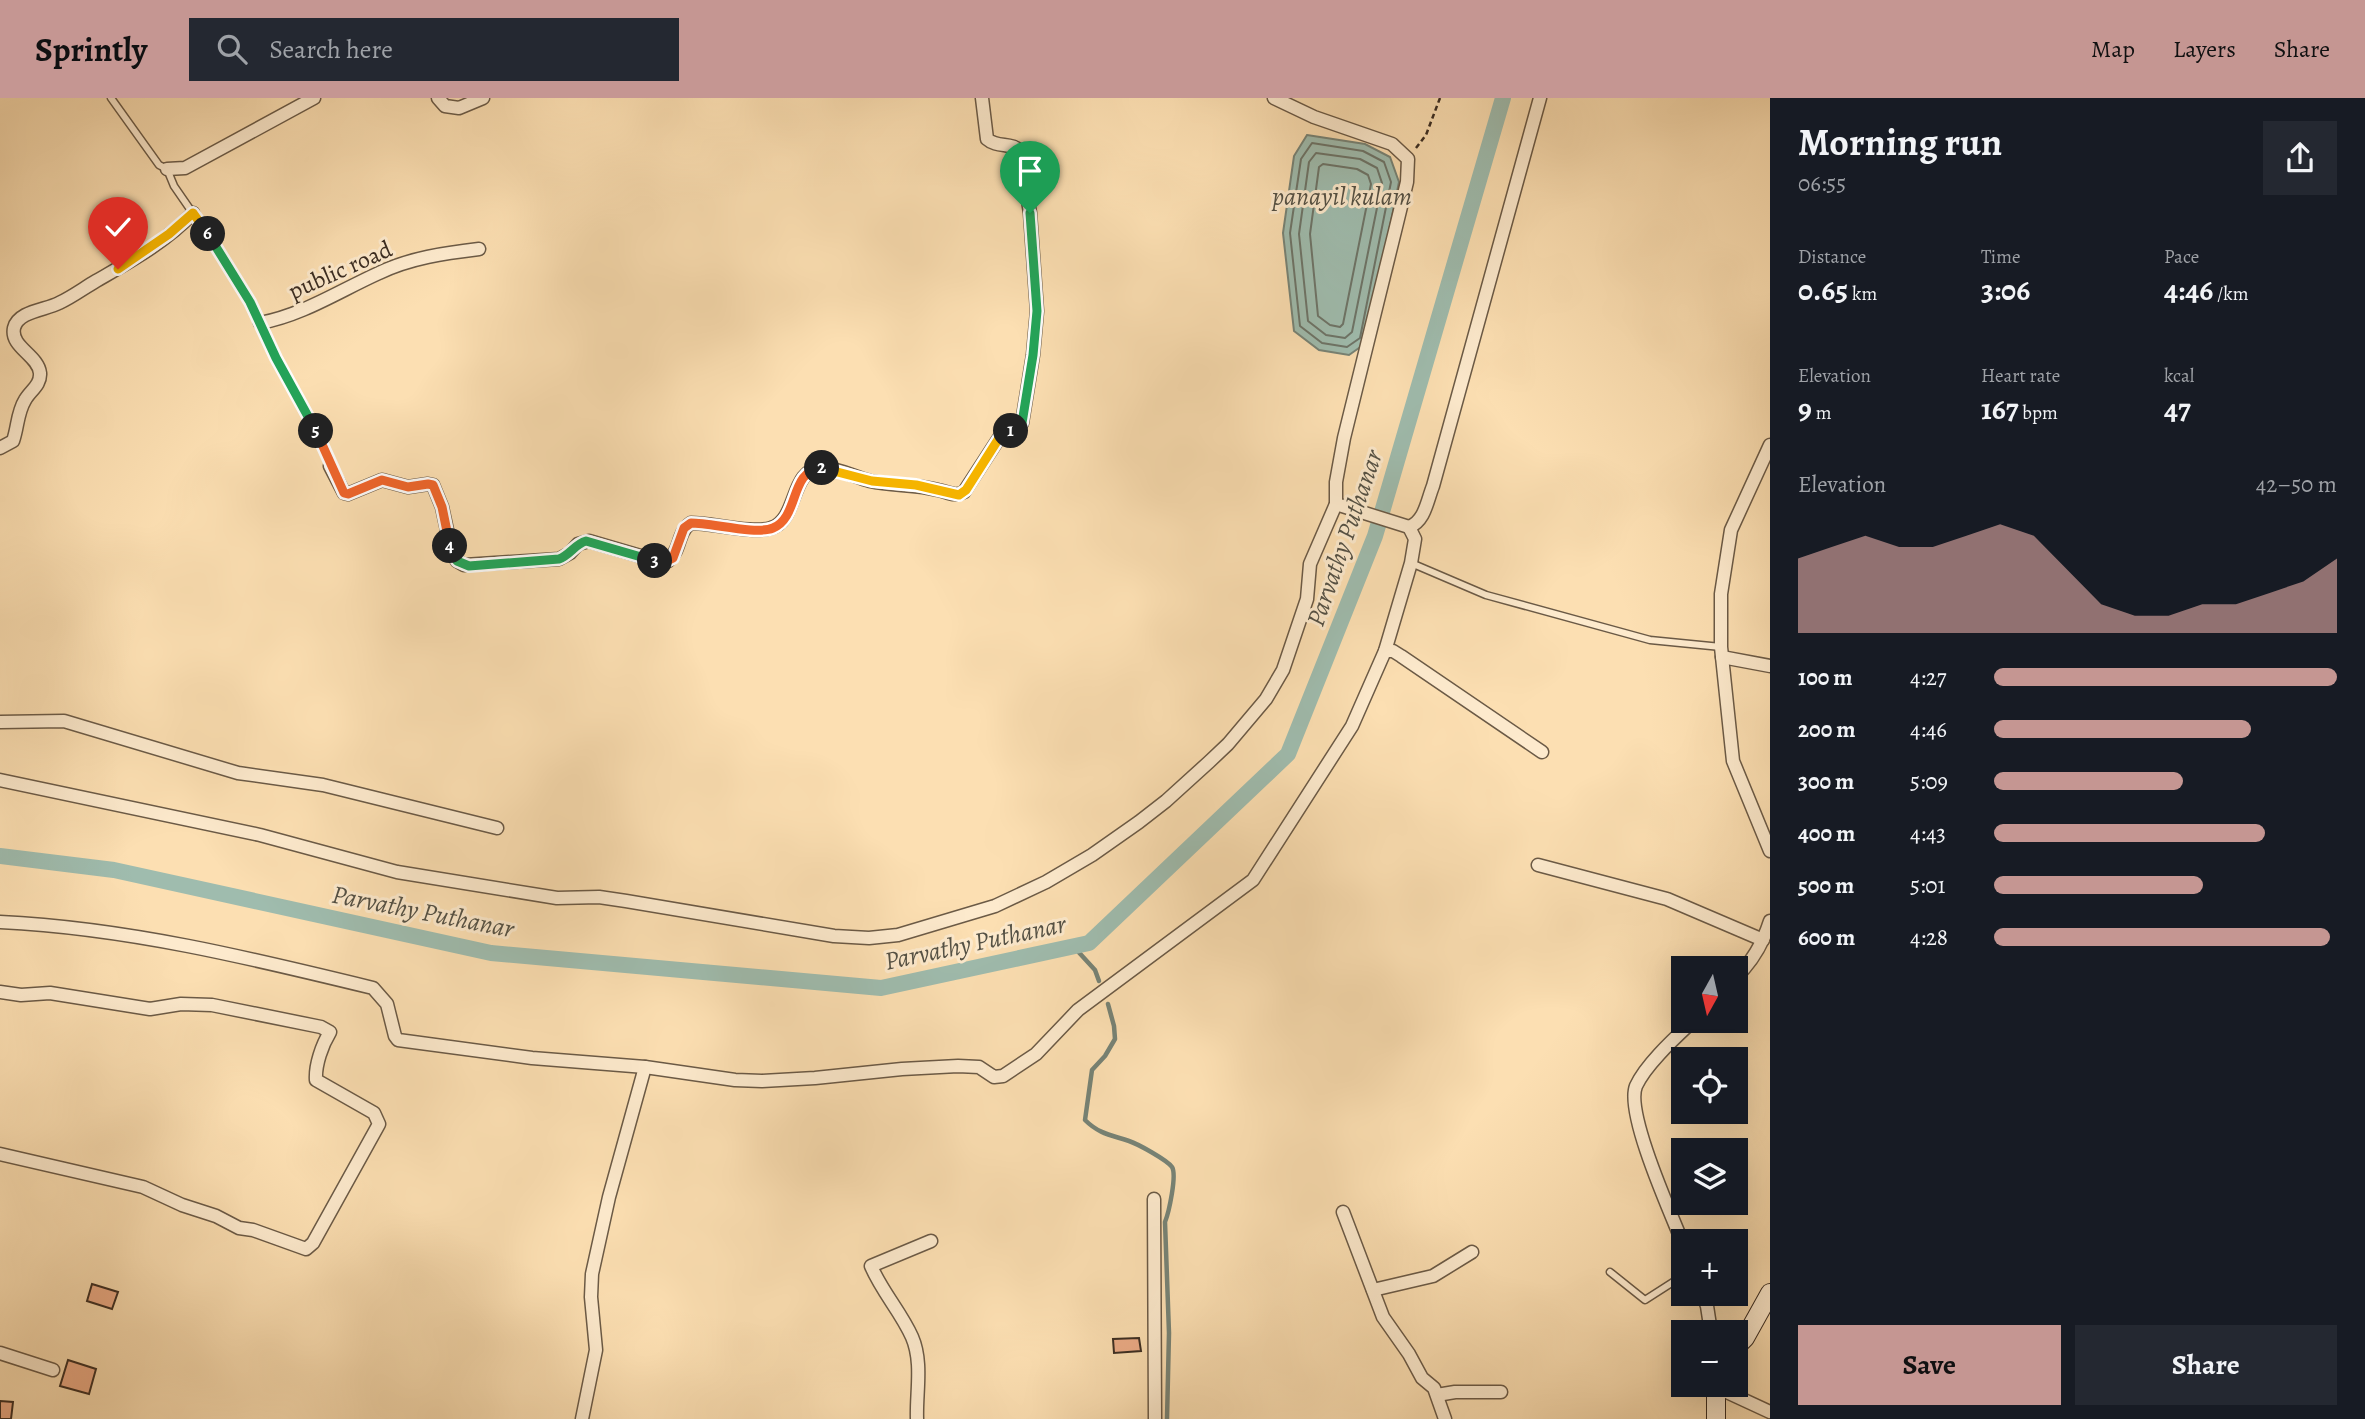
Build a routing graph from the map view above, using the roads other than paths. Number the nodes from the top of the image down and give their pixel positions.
1 (111, 98) edge
2 (314, 98) edge
3 (438, 98) edge
4 (483, 98) edge
5 (982, 98) edge
6 (1274, 98) edge
7 (1540, 98) edge
8 (167, 169) junction
9 (193, 213) junction
10 (479, 248) dead end
11 (260, 324) junction
12 (1770, 445) edge
13 (0, 448) edge
14 (330, 466) joint
15 (1343, 506) junction
16 (1408, 527) junction
17 (1411, 563) junction
18 (1385, 651) junction
19 (1722, 652) junction
20 (1770, 666) edge
21 (0, 722) edge
22 (1542, 752) dead end
23 (0, 780) edge
24 (497, 828) dead end
25 (1770, 851) edge
26 (1538, 865) dead end
27 (1770, 921) edge
28 (0, 922) edge
29 (1763, 940) junction
30 (1748, 966) edge
31 (0, 992) edge
32 (1681, 1033) edge
33 (645, 1067) junction
34 (0, 1153) edge
35 (1154, 1199) dead end
36 (1343, 1212) dead end
37 (1677, 1229) edge
38 (931, 1241) dead end
39 (1472, 1252) dead end
40 (1610, 1272) dead end
41 (1671, 1283) edge
42 (1373, 1290) junction
43 (1770, 1293) edge
44 (1748, 1333) edge
45 (0, 1353) edge
46 (54, 1370) dead end
47 (1501, 1392) dead end
48 (1437, 1395) junction
49 (1716, 1397) edge
50 (1739, 1397) edge
51 (1770, 1412) edge
52 (582, 1419) edge
53 (917, 1419) edge
54 (1155, 1419) edge
55 (1445, 1419) edge
56 (1716, 1419) edge

1 - 8 lane
2 - 8 street
3 - 4 street
5 - 14 street
6 - 15 street
7 - 16 street
8 - 9 lane
9 - 11 lane
9 - 13 street
10 - 11 street, public road
11 - 14 lane
12 - 19 street
15 - 16 street
15 - 23 street
16 - 17 street
17 - 18 street
17 - 19 lane
18 - 22 street
18 - 33 street
19 - 20 street
19 - 25 street
21 - 24 street
26 - 29 street
27 - 29 street
28 - 33 street
29 - 30 street
31 - 34 street
32 - 37 street
33 - 52 street
35 - 54 street
36 - 42 street
38 - 53 street
39 - 42 street
40 - 41 lane
42 - 48 street
43 - 44 main road
45 - 46 street
47 - 48 street
48 - 55 street
49 - 56 main road
50 - 51 street

